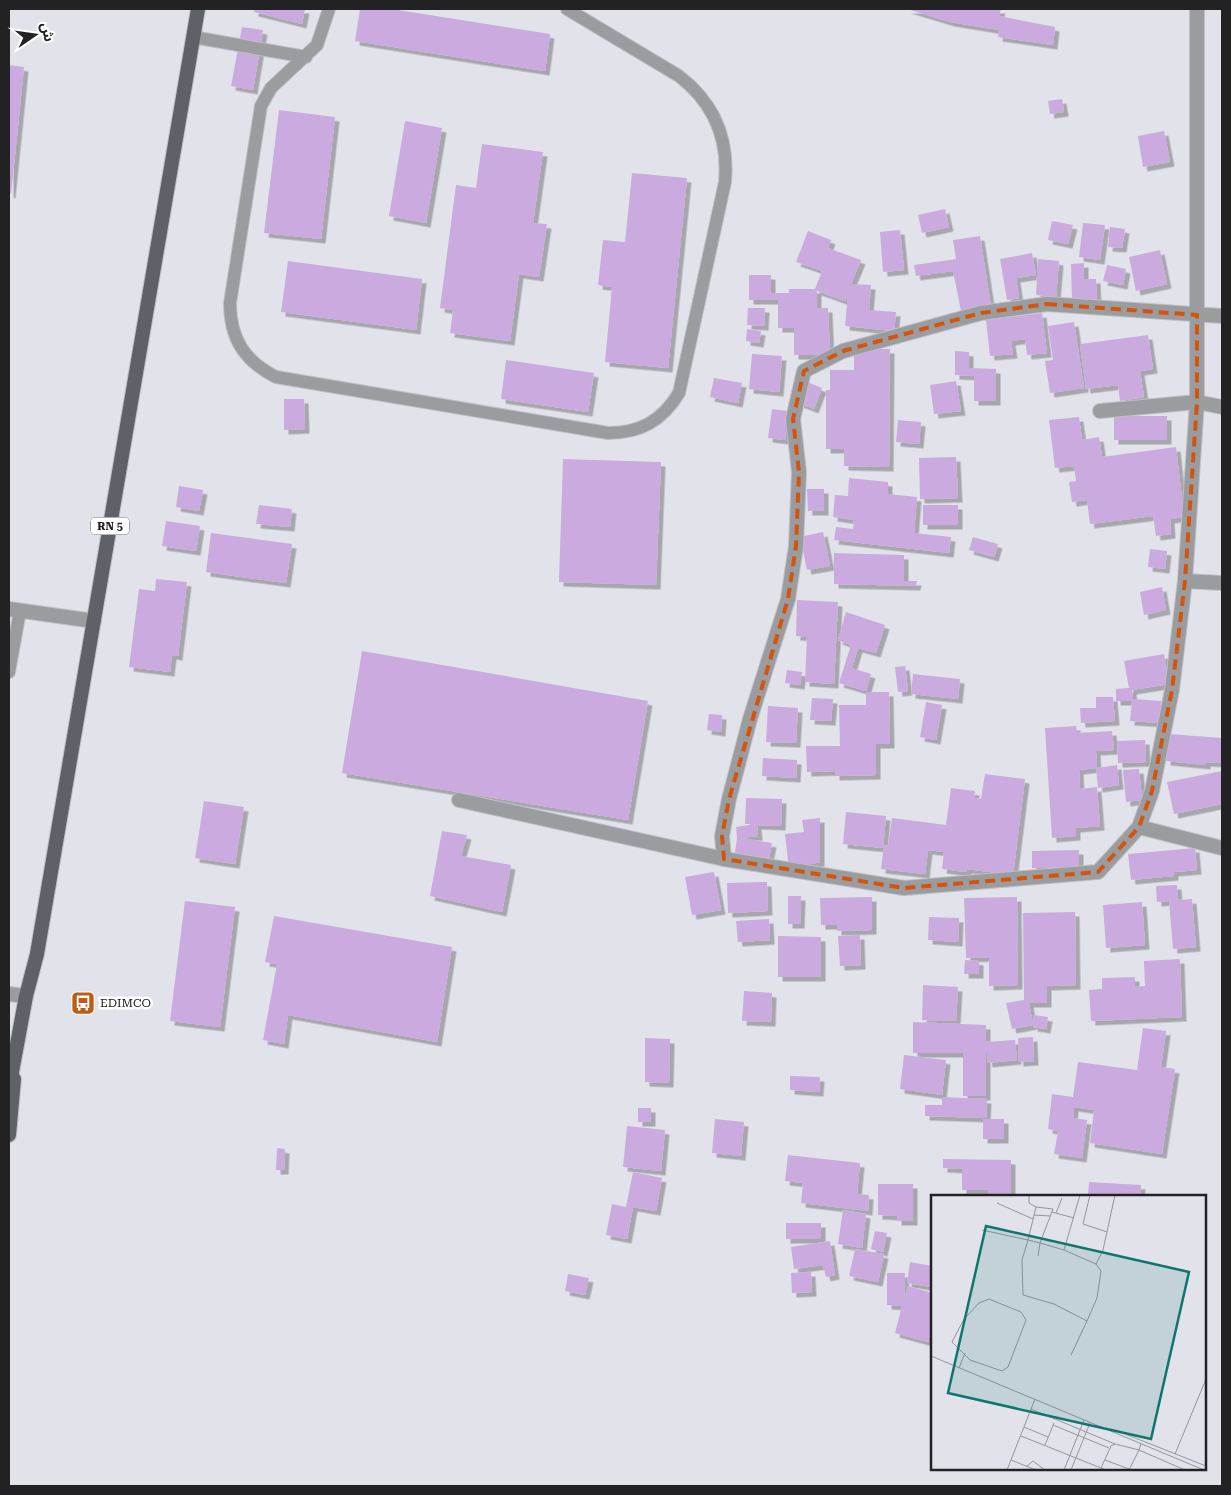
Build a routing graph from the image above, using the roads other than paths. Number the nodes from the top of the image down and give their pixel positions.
1 (198, 9) edge
2 (329, 9) edge
3 (567, 9) edge
4 (1197, 9) edge
5 (193, 37) junction
6 (306, 57) junction
7 (1197, 316) junction
8 (1222, 316) edge
9 (1197, 402) junction
10 (1222, 407) edge
11 (1100, 411) dead end
12 (1185, 581) junction
13 (1222, 583) edge
14 (15, 610) edge
15 (94, 621) junction
16 (9, 672) edge
17 (459, 800) dead end
18 (1139, 827) junction
19 (1222, 848) edge
20 (724, 859) junction
21 (9, 994) edge
22 (26, 996) junction
23 (13, 1042) edge
24 (9, 1088) edge
25 (9, 1135) edge

1 - 5 main road, RN 5
2 - 6 lane
3 - 6 lane
4 - 7 street
5 - 6 lane
5 - 15 main road, RN 5
7 - 8 street
7 - 9 street
7 - 20 street
9 - 10 street
9 - 11 street
9 - 12 street
12 - 13 street
12 - 18 street
14 - 15 street
14 - 16 lane
15 - 22 main road, RN 5
17 - 20 street
18 - 19 street
18 - 20 street
21 - 22 street
22 - 23 main road, RN 5
23 - 24 main road, RN 5
23 - 25 main road, RN 5

